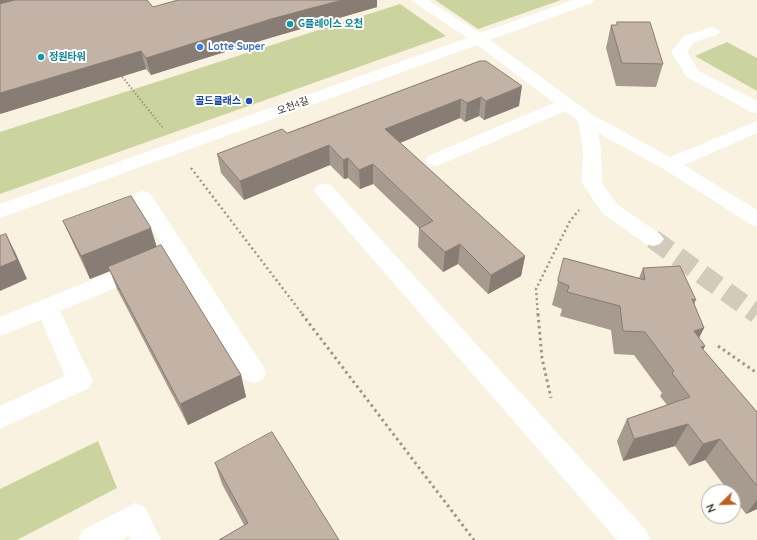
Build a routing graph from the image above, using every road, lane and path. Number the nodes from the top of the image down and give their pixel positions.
1 (418, 0) edge
2 (587, 0) edge
3 (712, 32) dead end
4 (479, 39) junction
5 (119, 72) edge
6 (566, 104) junction
7 (757, 108) edge
8 (587, 119) junction
9 (757, 126) edge
10 (176, 148) junction
11 (434, 160) dead end
12 (669, 164) junction
13 (324, 190) dead end
14 (599, 193) junction
15 (143, 198) dead end
16 (0, 211) edge
17 (757, 219) edge
18 (653, 239) tunnel mouth
19 (178, 253) junction
20 (47, 308) junction
21 (0, 327) edge
22 (718, 346) dead end
23 (254, 373) dead end
24 (757, 373) edge
25 (552, 402) dead end
26 (0, 418) edge
27 (94, 540) edge
28 (146, 540) edge
29 (474, 540) edge
30 (636, 540) edge

1 - 4 street
2 - 4 street, 오천4길
3 - 7 street
4 - 6 street
4 - 10 street, 오천4길
5 - 10 path
6 - 8 street
6 - 11 street
8 - 12 street
8 - 14 street
9 - 12 street
10 - 16 street, 오천4길
10 - 29 path
12 - 17 street
13 - 30 street
14 - 18 street
14 - 25 path
15 - 19 street
19 - 20 street
19 - 23 street
20 - 21 street
20 - 26 street
22 - 24 path
27 - 28 street

